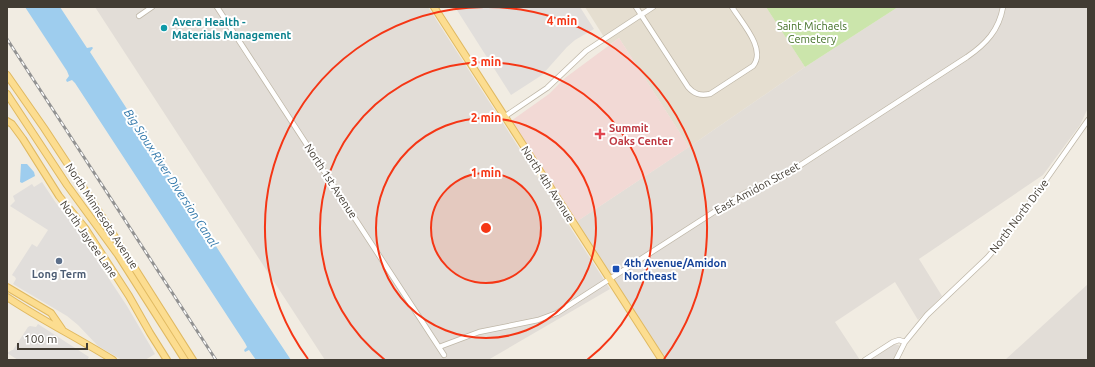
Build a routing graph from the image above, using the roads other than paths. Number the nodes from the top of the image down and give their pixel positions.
1 (152, 7) edge
2 (217, 7) edge
3 (434, 7) edge
4 (636, 7) edge
5 (653, 7) edge
6 (732, 7) edge
7 (1003, 7) edge
8 (641, 14) junction
9 (139, 16) dead end
10 (7, 75) edge
11 (7, 94) edge
12 (504, 116) junction
13 (7, 120) edge
14 (1088, 120) edge
15 (609, 279) junction
16 (7, 287) edge
17 (7, 297) edge
18 (64, 331) junction
19 (905, 342) junction
20 (439, 347) junction
21 (444, 356) dead end
22 (112, 360) edge
23 (167, 360) edge
24 (185, 360) edge
25 (193, 360) edge
26 (662, 360) edge
27 (865, 360) edge
28 (896, 360) edge

1 - 9 street
2 - 20 street, North 1st Avenue
3 - 12 main road, North 4th Avenue
4 - 8 street
5 - 8 street
6 - 8 street
7 - 15 street, East Amidon Street
8 - 12 street
10 - 25 main road, North Minnesota Avenue
11 - 24 main road, North Minnesota Avenue
12 - 15 main road, North 4th Avenue
13 - 23 main road, North Jaycee Lane
14 - 19 street, North North Drive
15 - 20 street, East Amidon Street
15 - 26 main road, North 4th Avenue
16 - 18 main road
17 - 18 main road
18 - 22 main road
19 - 27 street
19 - 28 street, North North Drive
20 - 21 street, North 1st Avenue

